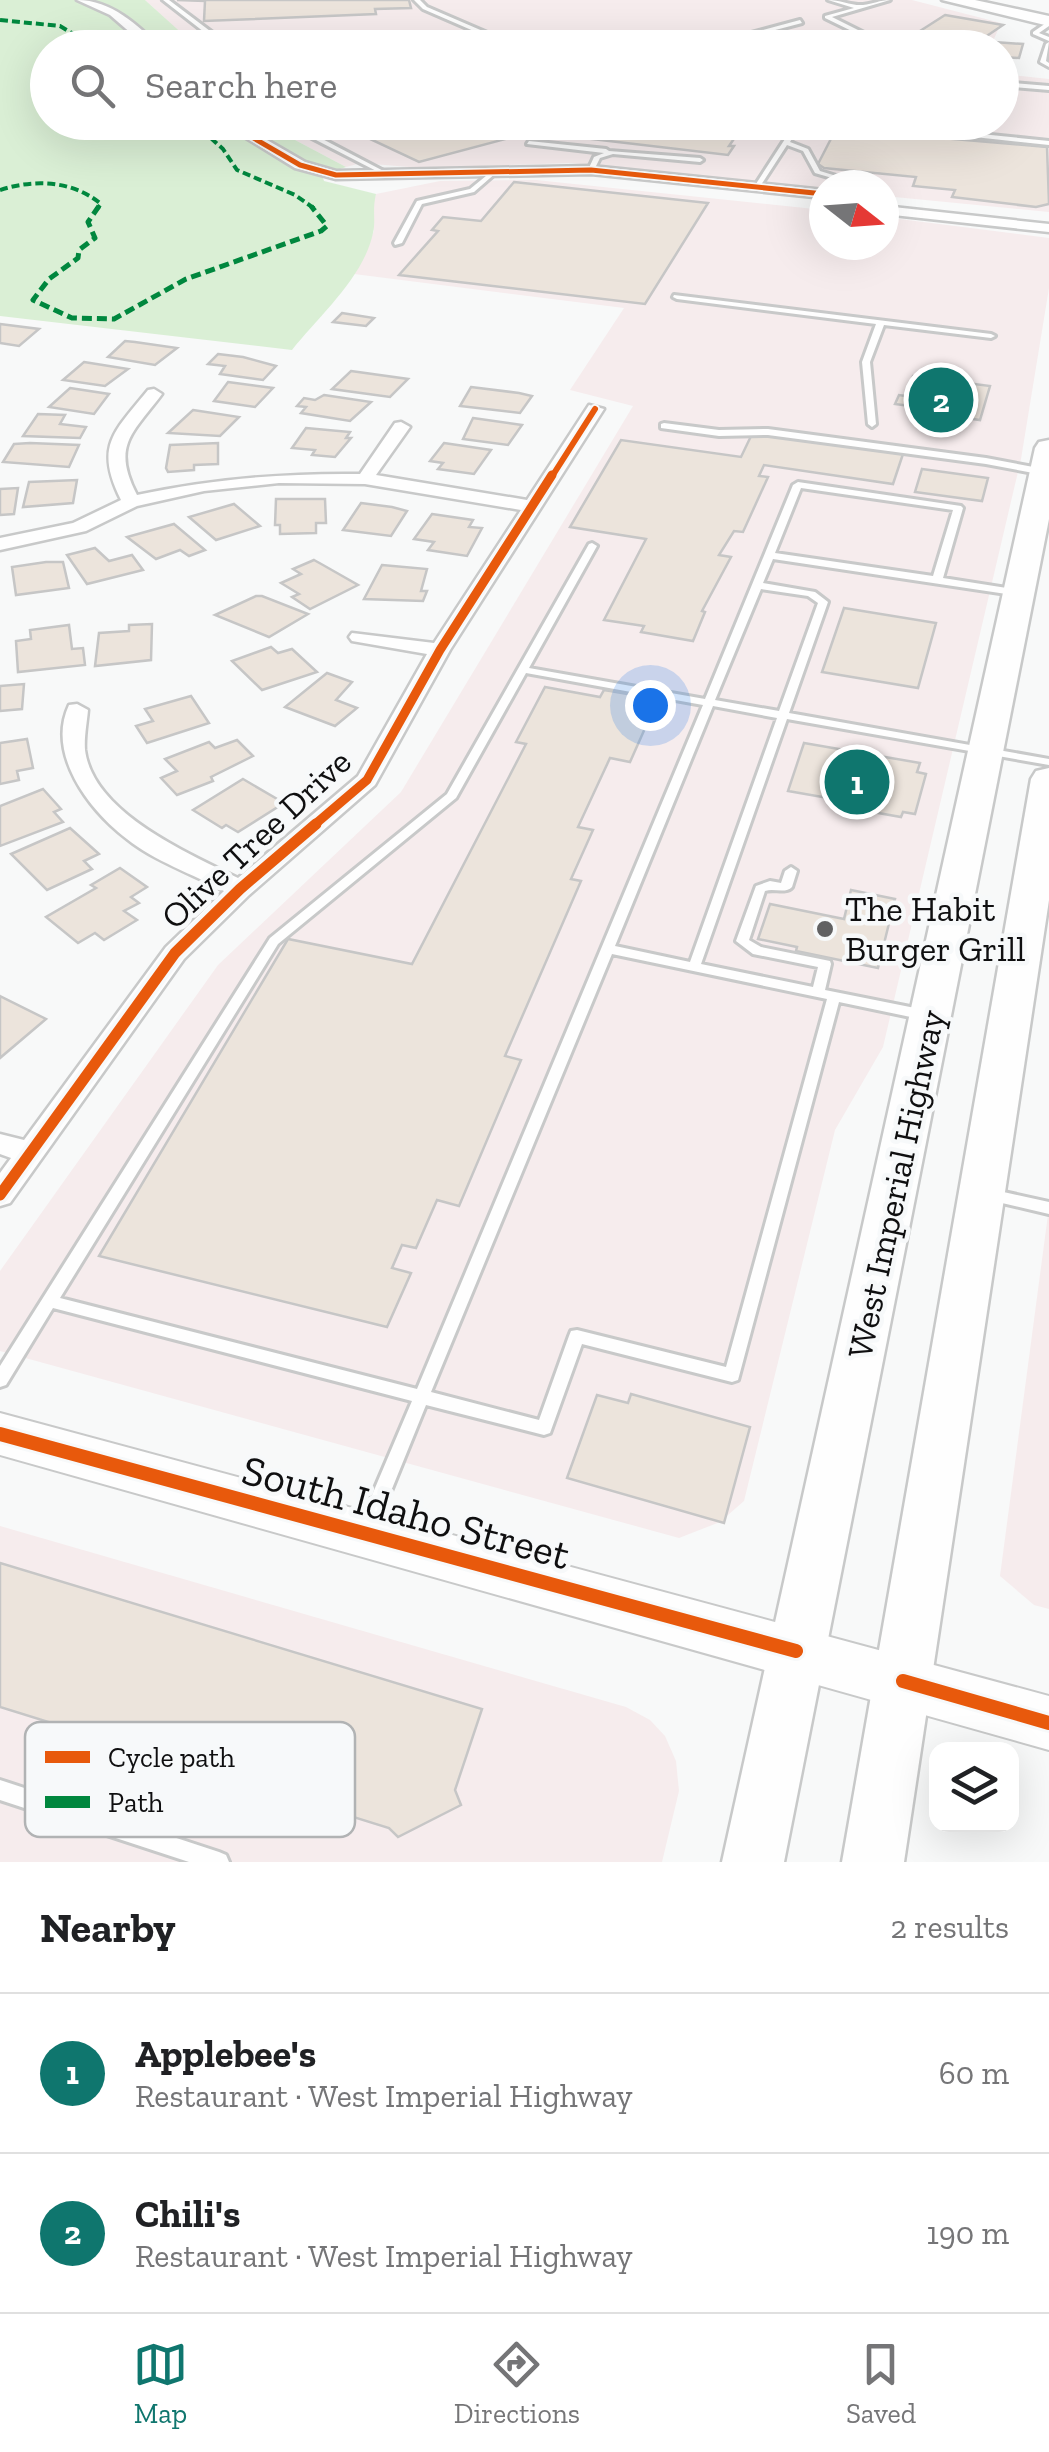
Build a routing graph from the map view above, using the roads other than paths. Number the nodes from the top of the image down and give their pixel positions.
1 (82, 0) edge
2 (166, 0) edge
3 (417, 0) edge
4 (831, 0) edge
5 (887, 0) edge
6 (952, 0) edge
7 (1016, 0) edge
8 (1049, 7) edge
9 (860, 8) junction
10 (827, 17) junction
11 (816, 20) dead end
12 (800, 22) dead end
13 (1049, 22) edge
14 (134, 30) edge
15 (205, 30) edge
16 (477, 30) edge
17 (769, 30) edge
18 (854, 30) edge
19 (1049, 42) edge
20 (1049, 65) edge
21 (1019, 85) edge
22 (1049, 88) edge
23 (257, 140) edge
24 (319, 140) edge
25 (1019, 140) edge
26 (785, 142) joint
27 (529, 143) dead end
28 (1049, 143) edge
29 (613, 152) junction
30 (700, 160) dead end
31 (591, 170) junction
32 (816, 170) edge
33 (494, 172) junction
34 (570, 172) junction
35 (390, 176) junction
36 (757, 187) junction
37 (809, 192) edge
38 (809, 201) edge
39 (899, 203) edge
40 (899, 212) edge
41 (1049, 218) edge
42 (1049, 228) edge
43 (398, 244) dead end
44 (677, 297) dead end
45 (881, 322) junction
46 (992, 336) dead end
47 (154, 394) dead end
48 (595, 409) dead end
49 (872, 424) dead end
50 (401, 426) dead end
51 (664, 426) dead end
52 (1046, 460) edge
53 (365, 479) junction
54 (132, 502) junction
55 (534, 507) junction
56 (0, 544) edge
57 (592, 546) dead end
58 (768, 555) junction
59 (937, 580) junction
60 (756, 585) junction
61 (1020, 593) junction
62 (358, 637) dead end
63 (440, 650) junction
64 (524, 670) junction
65 (710, 702) junction
66 (77, 710) dead end
67 (782, 715) junction
68 (986, 751) junction
69 (1049, 762) edge
70 (1049, 779) edge
71 (791, 871) dead end
72 (240, 889) junction
73 (608, 949) junction
74 (694, 967) junction
75 (826, 994) junction
76 (932, 1016) junction
77 (0, 1144) edge
78 (29, 1152) junction
79 (983, 1194) junction
80 (0, 1196) edge
81 (1049, 1208) edge
82 (49, 1301) junction
83 (0, 1380) edge
84 (420, 1396) junction
85 (0, 1434) edge
86 (364, 1535) junction
87 (796, 1651) junction
88 (903, 1681) junction
89 (1049, 1723) edge
90 (0, 1790) edge
91 (25, 1798) edge
92 (143, 1837) edge
93 (219, 1862) edge
94 (753, 1862) edge
95 (873, 1862) edge

1 - 14 street
2 - 15 lane
3 - 16 lane
4 - 9 lane
5 - 9 lane
6 - 13 main road
7 - 8 main road
9 - 10 lane
10 - 11 lane
10 - 18 lane
12 - 17 lane
13 - 19 lane
19 - 20 lane
21 - 22 lane
23 - 35 street
24 - 35 lane
25 - 28 lane
26 - 32 lane
26 - 36 lane
27 - 29 lane
29 - 30 lane
29 - 31 lane
31 - 34 street
31 - 36 street
33 - 34 street
33 - 35 street
33 - 43 lane
34 - 38 street
36 - 37 street
39 - 41 street
40 - 42 street
44 - 45 lane
45 - 46 lane
45 - 49 lane
47 - 54 street
48 - 55 street, Olive Tree Drive
50 - 53 street
51 - 52 lane
52 - 61 main road, West Imperial Highway
53 - 54 street
53 - 55 street
54 - 56 street
55 - 63 street, Olive Tree Drive
57 - 64 lane
58 - 59 lane
58 - 59 lane
58 - 60 lane
59 - 61 lane
60 - 65 lane
60 - 67 lane
61 - 68 main road, West Imperial Highway
62 - 63 street
63 - 72 street, Olive Tree Drive
64 - 65 lane
64 - 82 lane
65 - 67 lane
65 - 73 lane
66 - 72 street
67 - 68 lane
67 - 74 lane
68 - 69 lane
68 - 76 main road, West Imperial Highway
70 - 79 main road
71 - 75 lane
72 - 78 street, Olive Tree Drive
73 - 74 lane
73 - 84 lane
74 - 75 lane
75 - 76 lane
75 - 84 lane
76 - 87 main road, West Imperial Highway
77 - 78 street
78 - 80 street, Olive Tree Drive
79 - 81 lane
79 - 88 main road
82 - 83 lane
82 - 84 lane
84 - 86 lane
85 - 86 main road, South Idaho Street
86 - 87 main road, South Idaho Street
87 - 88 main road, South Idaho Street
87 - 94 main road, West Imperial Highway
88 - 89 main road, South Idaho Street
88 - 95 main road
90 - 91 lane
92 - 93 lane

